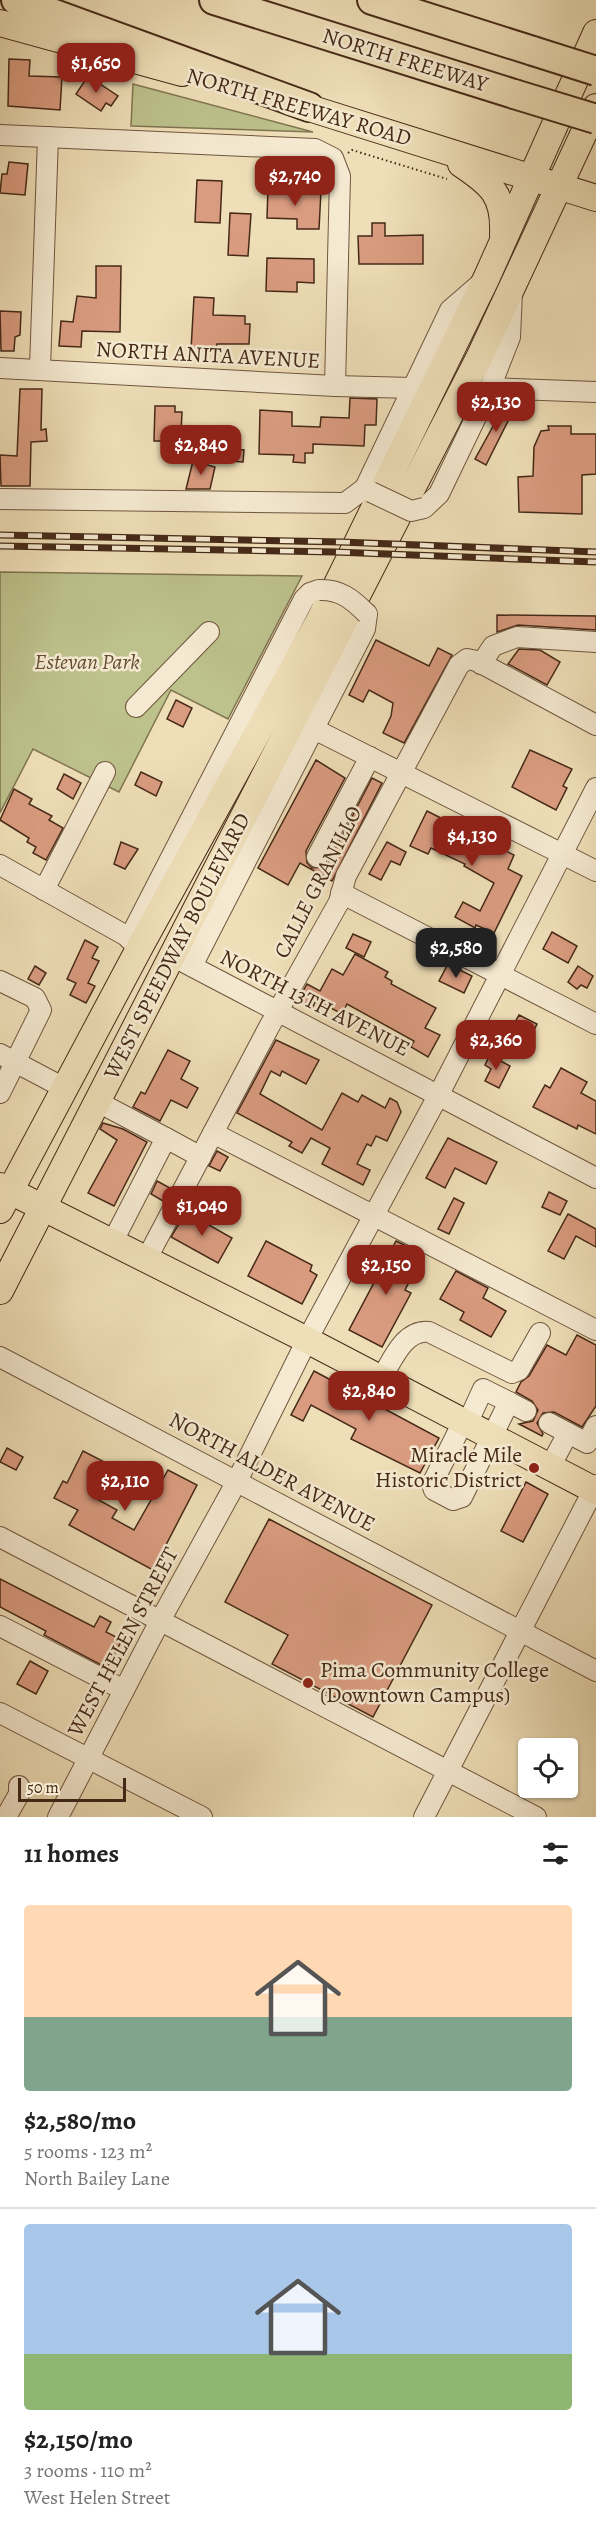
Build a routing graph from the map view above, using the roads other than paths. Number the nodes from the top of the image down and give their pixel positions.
1 (16, 0) edge
2 (214, 0) edge
3 (372, 0) edge
4 (0, 23) edge
5 (596, 33) edge
6 (596, 70) edge
7 (309, 107) junction
8 (596, 107) edge
9 (596, 118) edge
10 (0, 135) edge
11 (48, 137) junction
12 (439, 150) junction
13 (531, 177) junction
14 (560, 186) junction
15 (596, 198) edge
16 (503, 241) junction
17 (486, 279) junction
18 (512, 289) junction
19 (0, 368) edge
20 (40, 368) junction
21 (335, 386) junction
22 (412, 388) junction
23 (490, 388) junction
24 (596, 392) edge
25 (368, 490) junction
26 (0, 499) edge
27 (209, 632) dead end
28 (596, 642) edge
29 (481, 664) junction
30 (136, 707) dead end
31 (596, 725) edge
32 (314, 729) junction
33 (370, 757) junction
34 (105, 772) dead end
35 (401, 773) junction
36 (596, 788) edge
37 (561, 854) junction
38 (317, 857) dead end
39 (0, 865) edge
40 (596, 871) edge
41 (44, 890) junction
42 (341, 893) junction
43 (135, 942) junction
44 (182, 961) junction
45 (501, 974) junction
46 (0, 981) edge
47 (278, 1012) junction
48 (596, 1024) edge
49 (8, 1058) edge
50 (2, 1084) edge
51 (66, 1089) junction
52 (439, 1094) junction
53 (98, 1102) junction
54 (213, 1133) junction
55 (166, 1138) junction
56 (201, 1157) junction
57 (596, 1178) edge
58 (3, 1196) edge
59 (44, 1208) junction
60 (374, 1215) junction
61 (112, 1243) junction
62 (146, 1260) junction
63 (0, 1291) edge
64 (596, 1330) edge
65 (540, 1333) dead end
66 (307, 1340) junction
67 (0, 1357) edge
68 (381, 1379) junction
69 (465, 1423) junction
70 (549, 1423) dead end
71 (595, 1431) edge
72 (568, 1433) junction
73 (490, 1436) junction
74 (550, 1467) junction
75 (237, 1481) junction
76 (595, 1489) edge
77 (0, 1537) edge
78 (161, 1619) junction
79 (0, 1626) edge
80 (520, 1631) junction
81 (596, 1671) edge
82 (124, 1690) junction
83 (0, 1713) edge
84 (89, 1757) junction
85 (449, 1771) junction
86 (19, 1786) dead end
87 (6, 1817) edge
88 (58, 1817) edge
89 (202, 1817) edge
90 (424, 1817) edge
91 (536, 1817) edge

1 - 7 highway
2 - 9 highway, NORTH FREEWAY, bridge
3 - 6 highway, NORTH FREEWAY, bridge
4 - 7 main road, NORTH FREEWAY ROAD
5 - 13 main road, WEST SPEEDWAY BOULEVARD
7 - 12 main road, NORTH FREEWAY ROAD
8 - 14 main road, WEST SPEEDWAY BOULEVARD
10 - 11 street
11 - 20 street
11 - 21 street
12 - 13 main road, NORTH FREEWAY ROAD
12 - 16 main road
13 - 14 main road, NORTH FREEWAY ROAD
13 - 16 main road, WEST SPEEDWAY BOULEVARD
14 - 15 main road, NORTH FREEWAY ROAD
14 - 18 main road, WEST SPEEDWAY BOULEVARD
16 - 17 main road, WEST SPEEDWAY BOULEVARD
17 - 22 street
17 - 43 main road, WEST SPEEDWAY BOULEVARD
18 - 23 street
18 - 44 main road, WEST SPEEDWAY BOULEVARD
19 - 20 street, NORTH ANITA AVENUE
20 - 21 street, NORTH ANITA AVENUE
21 - 22 street, NORTH ANITA AVENUE
22 - 25 street
23 - 24 street
23 - 25 street, bridge
25 - 26 street
27 - 30 street
28 - 29 street
29 - 31 street
29 - 35 street, CALLE GRANILLO
32 - 33 street
32 - 43 street, WEST SPEEDWAY BOULEVARD, bridge
32 - 44 street, WEST SPEEDWAY BOULEVARD
33 - 35 street
33 - 38 street
34 - 41 street
35 - 37 street
35 - 42 street, CALLE GRANILLO
36 - 37 street, WEST HELEN STREET
37 - 40 street
37 - 45 street, WEST HELEN STREET
39 - 41 street
41 - 43 street
42 - 45 street
42 - 47 street, CALLE GRANILLO
43 - 51 main road, WEST SPEEDWAY BOULEVARD
44 - 47 street, NORTH 13TH AVENUE
44 - 53 main road, WEST SPEEDWAY BOULEVARD
45 - 48 street
45 - 52 street, WEST HELEN STREET
46 - 49 street
47 - 52 street, NORTH 13TH AVENUE
47 - 54 street, CALLE GRANILLO
49 - 50 street
49 - 51 street
51 - 58 main road, WEST SPEEDWAY BOULEVARD
52 - 57 street, NORTH 13TH AVENUE
52 - 60 street, WEST HELEN STREET
53 - 55 street
53 - 59 main road, WEST SPEEDWAY BOULEVARD
54 - 56 street, CALLE GRANILLO
54 - 60 street
55 - 56 street
55 - 61 street
56 - 62 street, CALLE GRANILLO
58 - 59 main road
59 - 61 main road
59 - 63 main road, WEST SPEEDWAY BOULEVARD
60 - 64 street
60 - 66 street, WEST HELEN STREET
61 - 62 main road
62 - 66 main road
65 - 68 street
66 - 68 main road
66 - 75 street, WEST HELEN STREET
67 - 75 street, NORTH ALDER AVENUE
68 - 69 main road
69 - 73 main road
69 - 73 street
69 - 73 street
70 - 72 street
71 - 72 street
72 - 74 street
73 - 74 main road
74 - 76 main road
75 - 78 street, WEST HELEN STREET
75 - 80 street, NORTH ALDER AVENUE
76 - 80 street
77 - 78 street
78 - 82 street, WEST HELEN STREET
78 - 85 street
79 - 82 street
80 - 81 street, NORTH ALDER AVENUE
80 - 85 street
82 - 84 street, WEST HELEN STREET
83 - 84 street
84 - 88 street, WEST HELEN STREET
84 - 89 street
85 - 90 street
85 - 91 street
86 - 87 street

